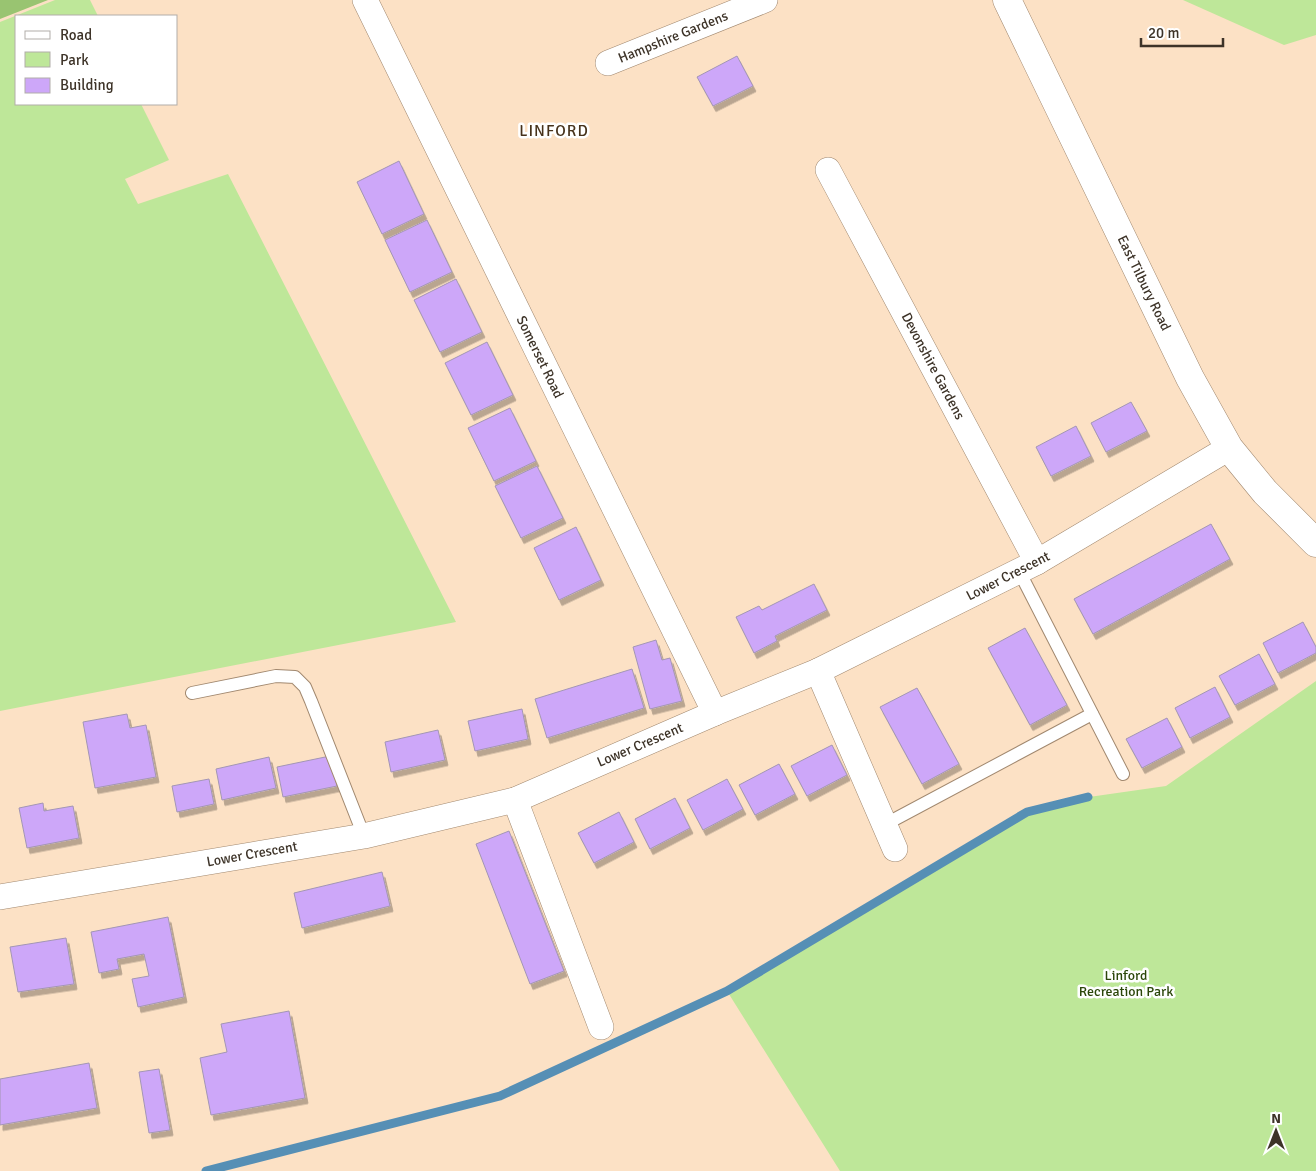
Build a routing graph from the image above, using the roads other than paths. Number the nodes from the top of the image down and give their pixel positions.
1 (365, 0) edge
2 (765, 0) edge
3 (1007, 0) edge
4 (608, 62) dead end
5 (828, 170) dead end
6 (1229, 448) junction
7 (1316, 543) edge
8 (1028, 567) junction
9 (818, 671) junction
10 (192, 693) dead end
11 (715, 713) junction
12 (1092, 714) junction
13 (1123, 774) dead end
14 (515, 800) junction
15 (884, 825) junction
16 (364, 836) junction
17 (895, 850) dead end
18 (1, 893) edge
19 (601, 1027) dead end

1 - 11 street, Somerset Road
2 - 4 street, Hampshire Gardens
3 - 6 street, East Tilbury Road
5 - 8 street, Devonshire Gardens
6 - 7 street, East Tilbury Road
6 - 8 street, Lower Crescent
8 - 9 street, Lower Crescent
8 - 12 lane
9 - 11 street, Lower Crescent
9 - 15 street
10 - 16 lane
11 - 14 street, Lower Crescent
12 - 13 lane
12 - 15 lane
14 - 16 street, Lower Crescent
14 - 19 street
15 - 17 street
16 - 18 street, Lower Crescent

